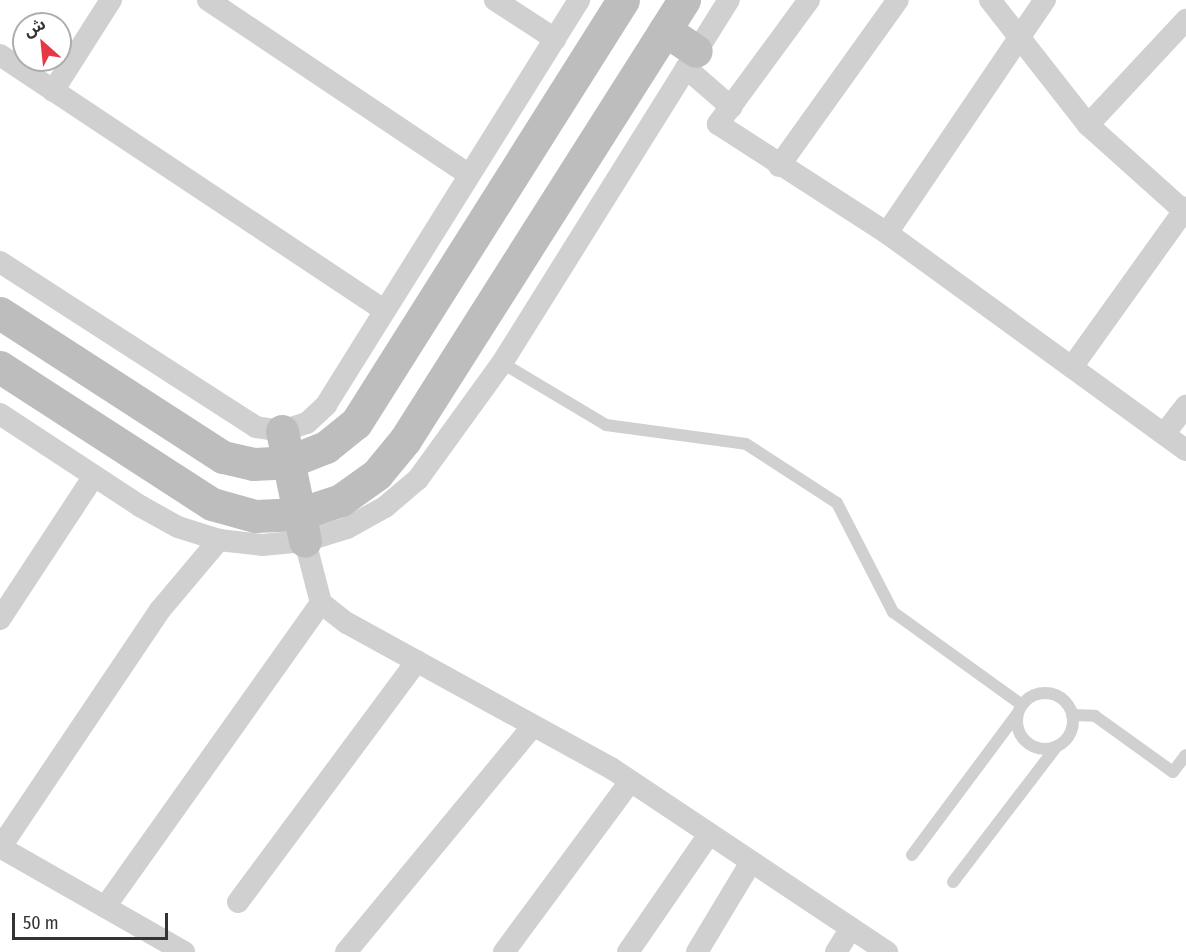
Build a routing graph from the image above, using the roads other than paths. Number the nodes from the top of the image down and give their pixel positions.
1 (111, 0) edge
2 (208, 0) edge
3 (495, 0) edge
4 (579, 0) edge
5 (684, 0) edge
6 (729, 0) edge
7 (809, 0) edge
8 (898, 0) edge
9 (990, 0) edge
10 (1045, 0) edge
11 (622, 1) edge
12 (1186, 20) edge
13 (665, 30) junction
14 (555, 39) junction
15 (1023, 39) junction
16 (0, 56) edge
17 (691, 59) junction
18 (53, 91) junction
19 (731, 107) junction
20 (1088, 125) junction
21 (779, 166) junction
22 (468, 174) junction
23 (1185, 211) edge
24 (887, 233) junction
25 (0, 262) edge
26 (383, 309) junction
27 (0, 313) edge
28 (502, 363) junction
29 (0, 367) edge
30 (1072, 367) junction
31 (1186, 406) edge
32 (1, 418) edge
33 (1164, 434) junction
34 (285, 447) junction
35 (1186, 450) edge
36 (94, 476) junction
37 (302, 527) junction
38 (219, 540) junction
39 (321, 603) junction
40 (0, 619) edge
41 (417, 661) junction
42 (1020, 709) junction
43 (1072, 715) junction
44 (533, 726) junction
45 (1057, 746) junction
46 (1186, 755) edge
47 (630, 782) junction
48 (709, 834) junction
49 (0, 848) edge
50 (912, 855) dead end
51 (751, 862) junction
52 (953, 882) dead end
53 (238, 902) dead end
54 (105, 907) junction
55 (851, 928) junction
56 (184, 952) edge
57 (346, 952) edge
58 (504, 952) edge
59 (628, 952) edge
60 (697, 952) edge
61 (836, 952) edge
62 (887, 952) edge

1 - 18 street
2 - 22 street
3 - 14 street
4 - 14 street
5 - 13 main road
6 - 17 street
7 - 19 street
8 - 21 street
9 - 15 street
10 - 15 street
11 - 34 main road
12 - 20 street
13 - 17 main road
13 - 37 main road
14 - 22 street
15 - 20 street
15 - 24 street
16 - 18 street
17 - 19 street
17 - 28 street
18 - 26 street
19 - 21 street
20 - 23 street
21 - 24 street
22 - 26 street
23 - 30 street
24 - 30 street
25 - 34 street
26 - 34 street
27 - 34 main road
28 - 37 street
28 - 42 lane
29 - 37 main road
30 - 33 street
31 - 33 street
32 - 36 street
33 - 35 street
34 - 37 main road
36 - 38 street
36 - 40 street
37 - 38 street
37 - 39 street
38 - 49 street
39 - 41 street
39 - 54 street
41 - 44 street
41 - 53 street
42 - 43 lane
42 - 45 lane
42 - 50 lane
43 - 45 lane
43 - 46 lane
44 - 47 street
44 - 57 street
45 - 52 lane
47 - 48 street
47 - 58 street
48 - 51 street
48 - 59 street
49 - 54 street
51 - 55 street
51 - 60 street
54 - 56 street
55 - 61 street
55 - 62 street

